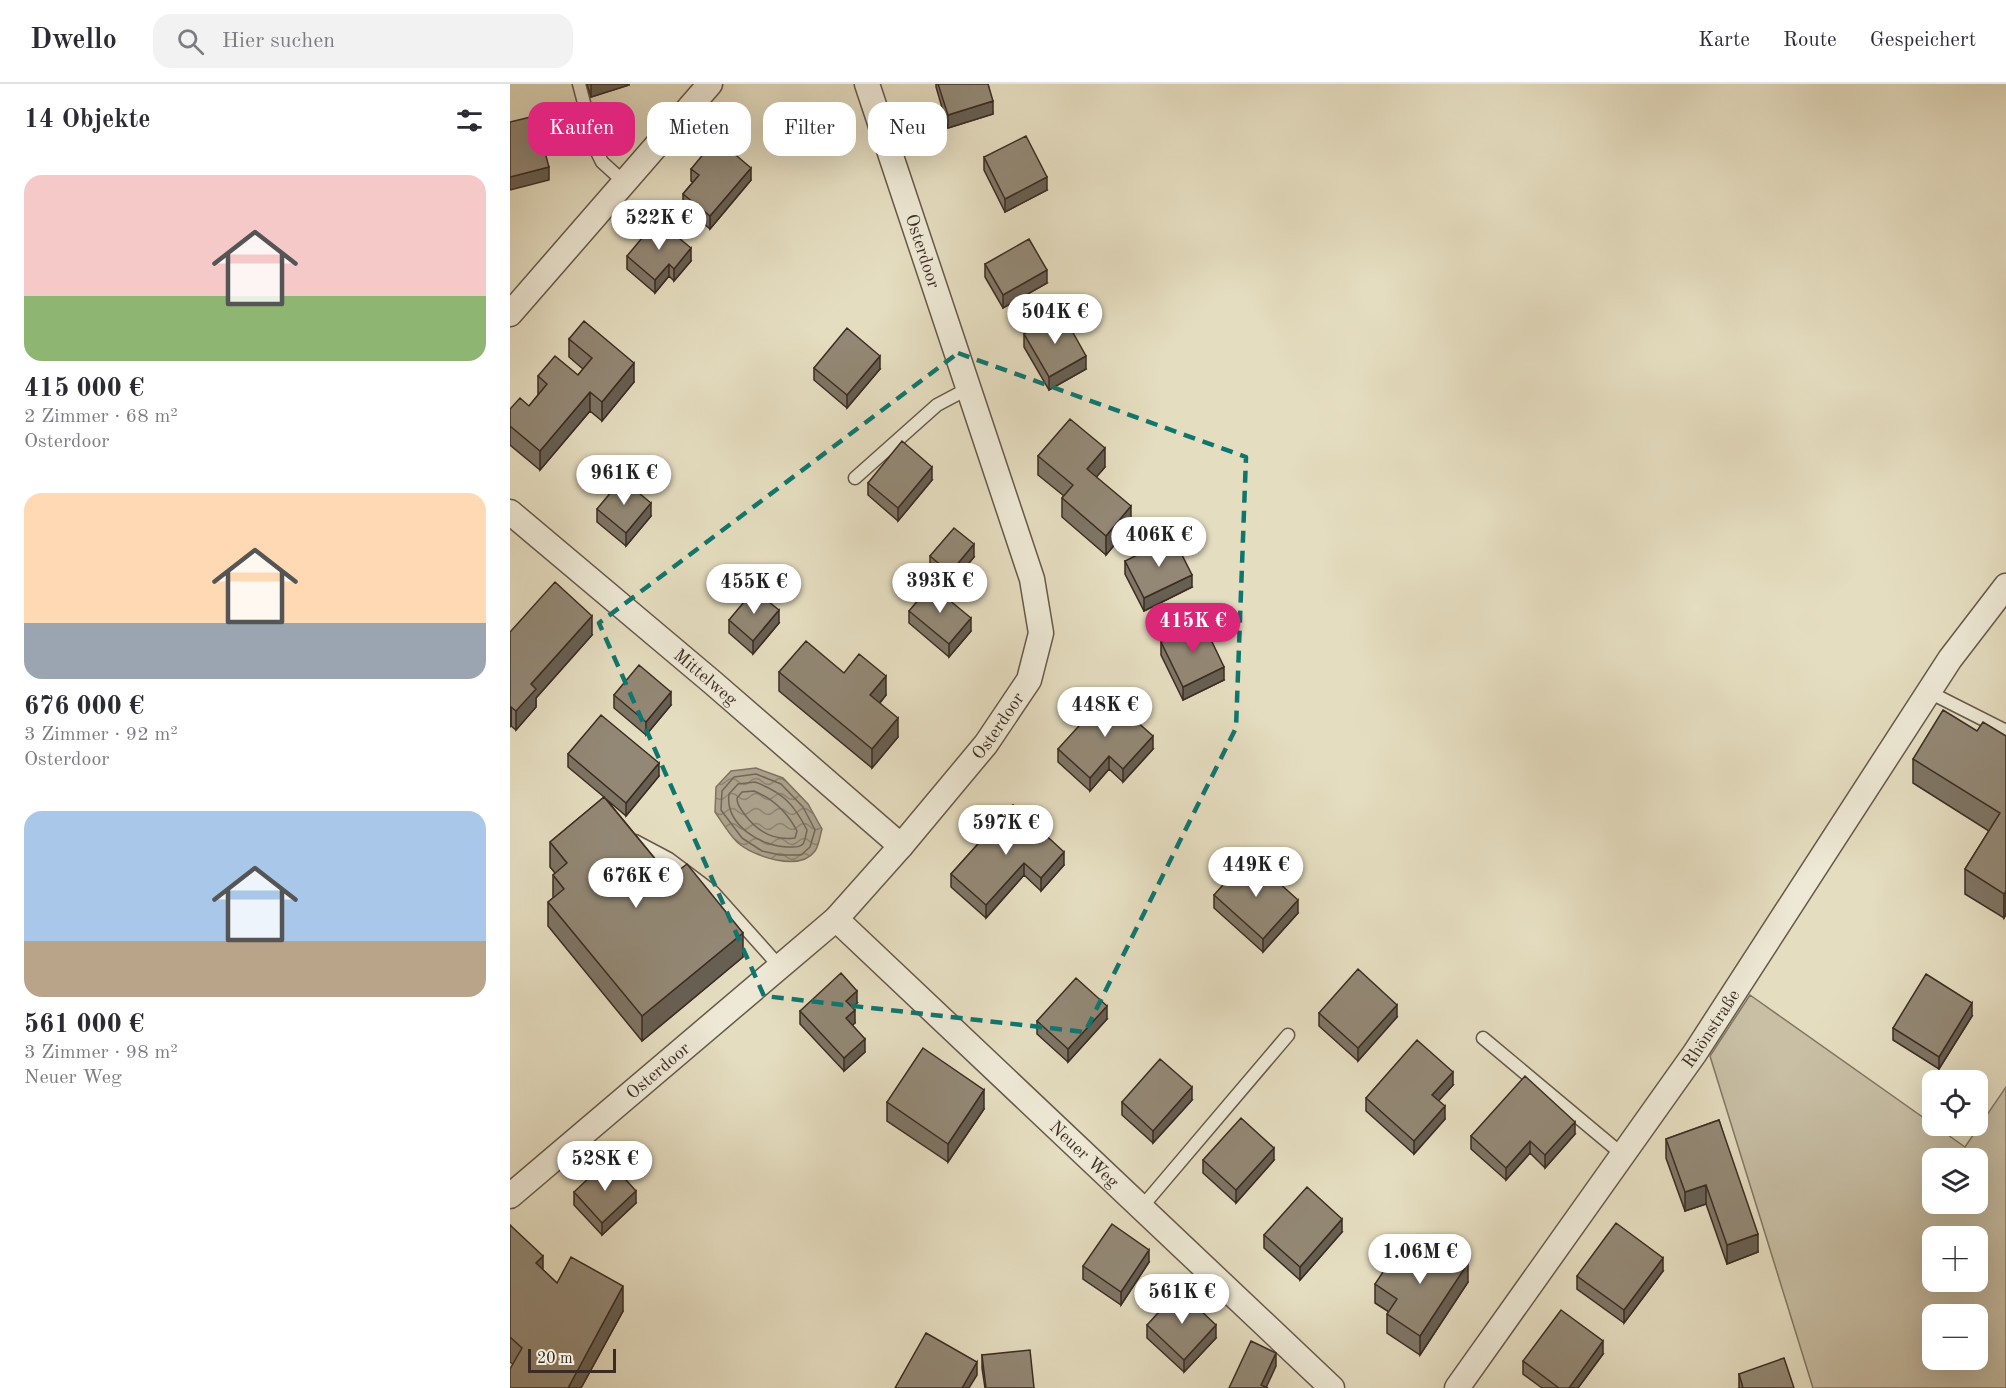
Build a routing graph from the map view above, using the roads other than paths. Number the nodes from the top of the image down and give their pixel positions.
1 (579, 84) edge
2 (710, 84) edge
3 (867, 84) edge
4 (624, 182) junction
5 (510, 314) edge
6 (969, 388) junction
7 (855, 478) dead end
8 (510, 512) edge
9 (2006, 586) edge
10 (1929, 692) junction
11 (2006, 731) edge
12 (635, 841) edge
13 (901, 846) junction
14 (836, 919) junction
15 (780, 967) junction
16 (1287, 1035) dead end
17 (1483, 1038) dead end
18 (1623, 1155) junction
19 (510, 1196) edge
20 (1141, 1208) junction
21 (1332, 1388) edge
22 (1456, 1388) edge

1 - 4 lane
2 - 4 street
3 - 6 street, Osterdoor
4 - 5 street
6 - 7 lane
6 - 13 street, Osterdoor
8 - 13 street, Mittelweg
9 - 10 street, Rhönstraße
10 - 11 lane
10 - 18 street, Rhönstraße
12 - 15 lane
13 - 14 street, Osterdoor
14 - 15 street, Osterdoor
14 - 20 street, Neuer Weg
15 - 19 street, Osterdoor
16 - 20 lane
17 - 18 lane
18 - 22 street, Rhönstraße
20 - 21 street, Neuer Weg

